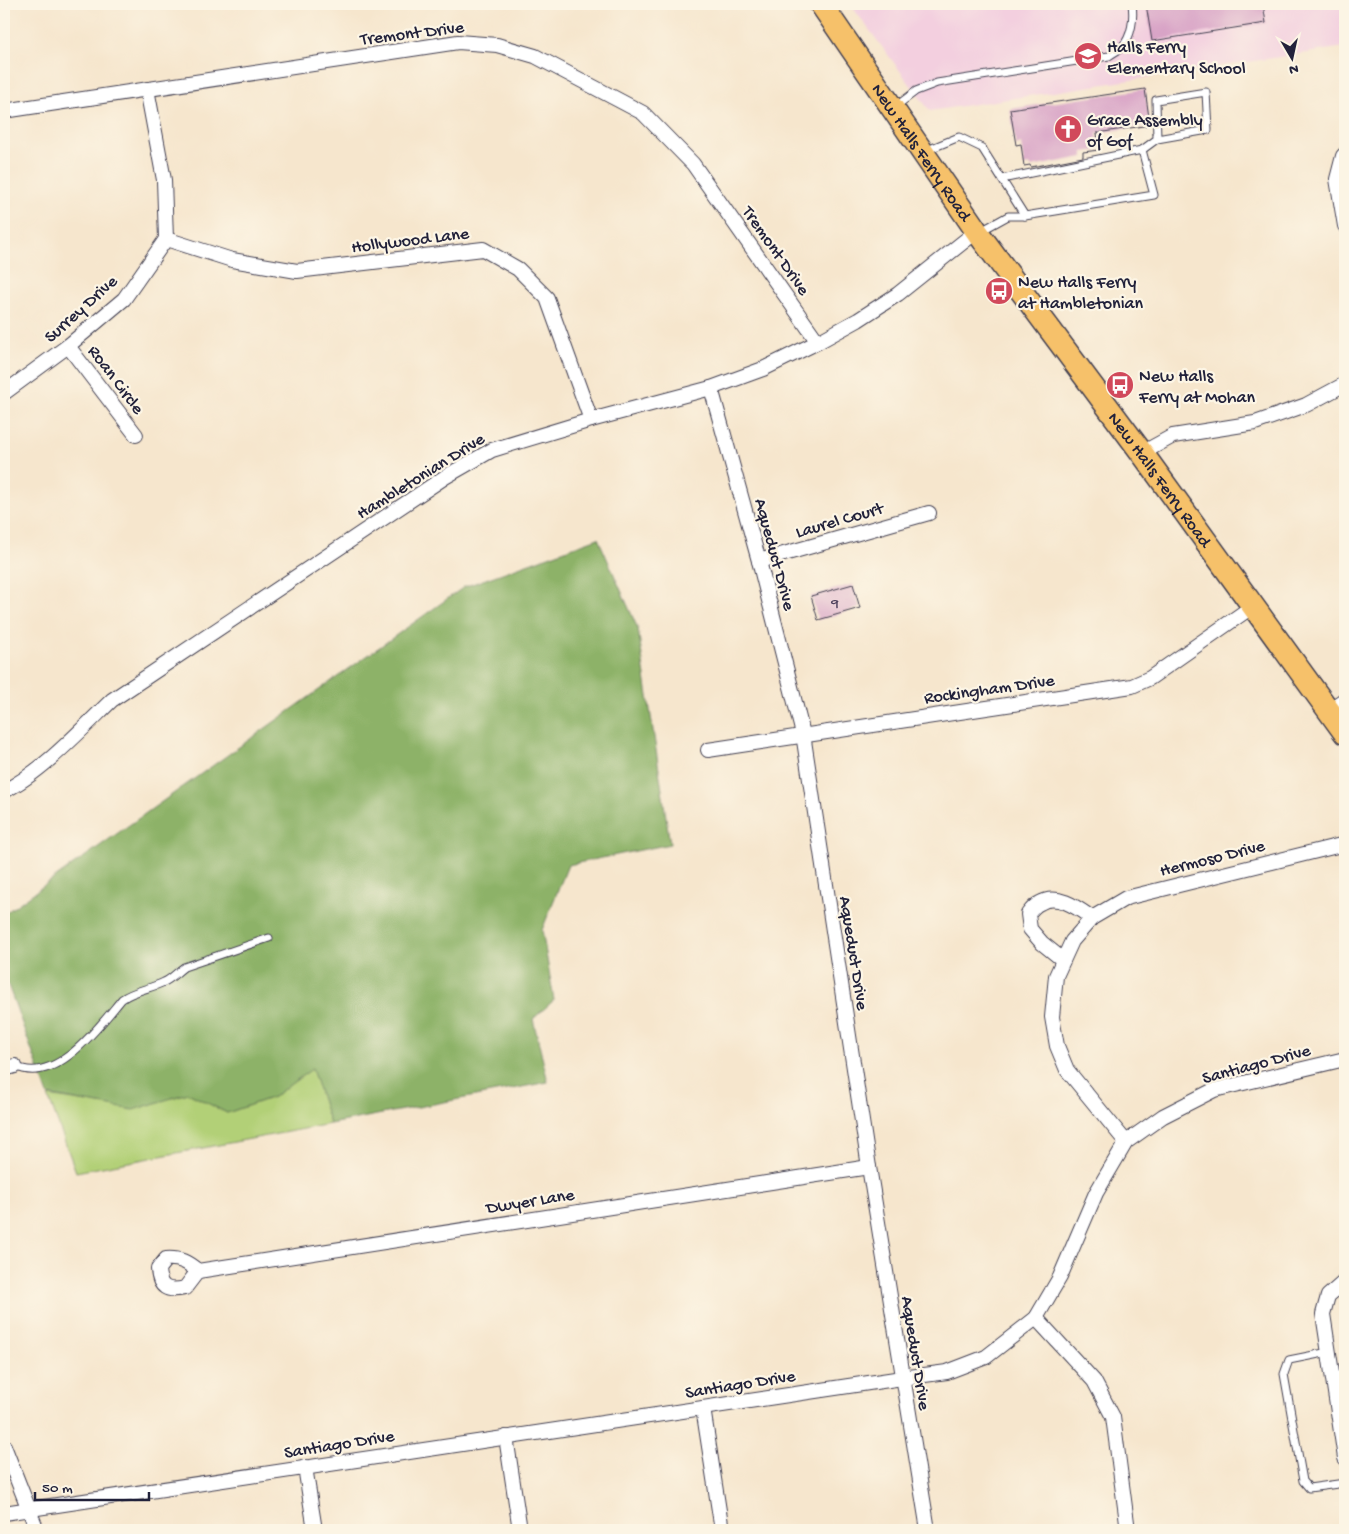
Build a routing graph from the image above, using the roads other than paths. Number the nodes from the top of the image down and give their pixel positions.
1 (1132, 4) edge
2 (826, 6) edge
3 (147, 89) junction
4 (893, 109) junction
5 (4, 111) edge
6 (1157, 139) junction
7 (1142, 150) junction
8 (923, 152) junction
9 (1344, 155) edge
10 (1002, 180) junction
11 (1025, 216) junction
12 (1345, 226) edge
13 (978, 232) junction
14 (166, 239) junction
15 (818, 342) junction
16 (68, 346) junction
17 (1345, 384) edge
18 (711, 388) junction
19 (4, 393) edge
20 (591, 420) junction
21 (136, 435) dead end
22 (1142, 453) junction
23 (929, 512) dead end
24 (759, 561) junction
25 (1253, 606) junction
26 (1337, 705) edge
27 (1345, 733) edge
28 (803, 734) junction
29 (708, 750) dead end
30 (4, 791) edge
31 (1345, 844) edge
32 (1092, 918) junction
33 (270, 938) dead end
34 (1064, 960) junction
35 (1345, 1059) edge
36 (10, 1067) edge
37 (1126, 1142) junction
38 (868, 1167) junction
39 (198, 1271) dead end
40 (1345, 1281) edge
41 (1036, 1318) junction
42 (1329, 1352) junction
43 (902, 1378) junction
44 (1339, 1380) edge
45 (703, 1408) junction
46 (506, 1438) junction
47 (4, 1446) edge
48 (1345, 1458) edge
49 (305, 1468) junction
50 (1345, 1484) edge
51 (30, 1509) junction
52 (4, 1514) edge
53 (37, 1530) edge
54 (315, 1530) edge
55 (520, 1530) edge
56 (722, 1530) edge
57 (928, 1530) edge
58 (1128, 1530) edge

1 - 4 lane
2 - 4 main road, New Halls Ferry Road
3 - 5 street, Tremont Drive
3 - 14 street
3 - 15 street, Tremont Drive
4 - 8 main road, New Halls Ferry Road
6 - 6 lane
6 - 7 lane
7 - 10 lane
7 - 11 lane
8 - 10 lane
8 - 13 main road, New Halls Ferry Road
9 - 12 street
10 - 11 lane
11 - 13 lane
13 - 15 street, Hambletonian Drive
13 - 22 main road, New Halls Ferry Road
14 - 16 street, Surrey Drive
14 - 20 street, Hollywood Lane
15 - 18 street, Hambletonian Drive
16 - 19 street, Surrey Drive
16 - 21 street, Roan Circle
17 - 22 street
18 - 20 street, Hambletonian Drive
18 - 24 street, Aqueduct Drive
20 - 30 street, Hambletonian Drive
22 - 25 main road, New Halls Ferry Road
23 - 24 street, Laurel Court
24 - 28 street, Aqueduct Drive
25 - 26 main road, New Halls Ferry Road
25 - 28 street, Rockingham Drive
26 - 27 main road, New Halls Ferry Road
28 - 29 street, Rockingham Drive
28 - 38 street, Aqueduct Drive
31 - 32 street, Hermoso Drive
32 - 34 street, Hermoso Drive
32 - 34 street
33 - 36 lane
34 - 37 street, Hermoso Drive
35 - 37 street, Santiago Drive
37 - 41 street, Santiago Drive
38 - 39 street, Dwyer Lane
38 - 43 street, Aqueduct Drive
40 - 42 street
41 - 43 street, Santiago Drive
41 - 58 street
42 - 44 street
42 - 50 lane
43 - 45 street, Santiago Drive
43 - 57 street, Aqueduct Drive
44 - 48 street
45 - 46 street, Santiago Drive
45 - 56 street
46 - 49 street, Santiago Drive
46 - 55 street
47 - 51 street
49 - 51 street, Santiago Drive
49 - 54 street
51 - 52 street, Santiago Drive
51 - 53 street

